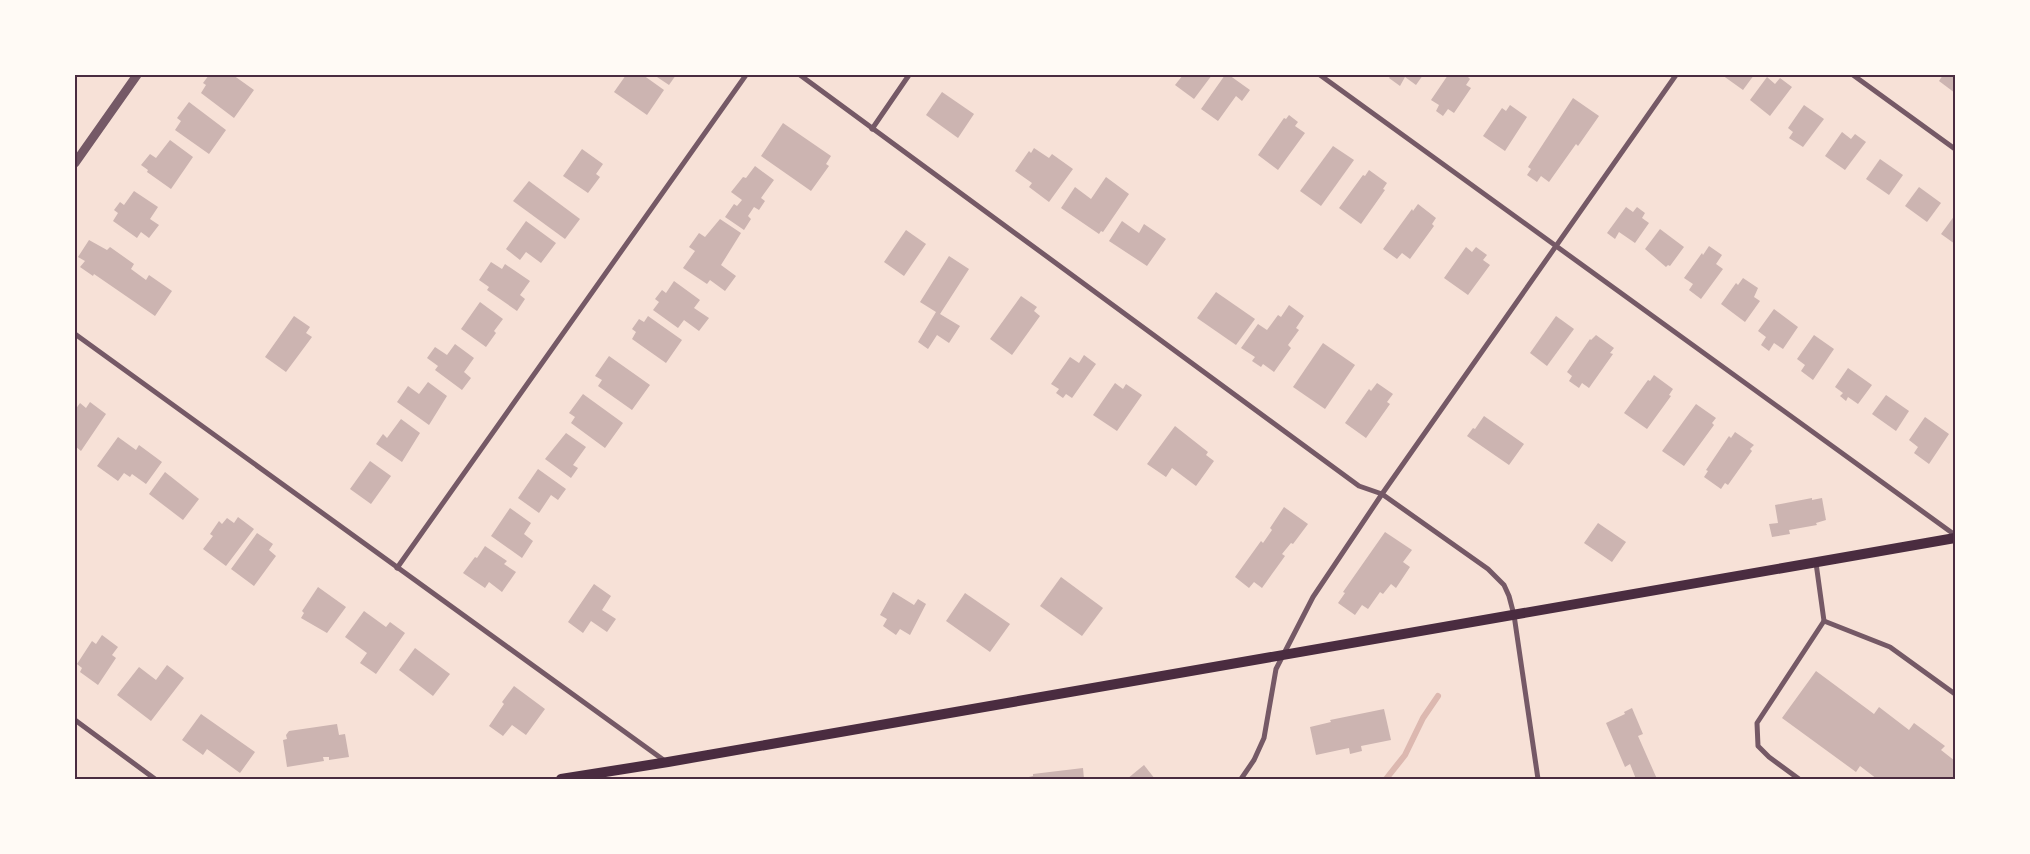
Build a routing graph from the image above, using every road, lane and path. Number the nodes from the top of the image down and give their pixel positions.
1 (137, 75) edge
2 (746, 75) edge
3 (800, 75) edge
4 (910, 75) edge
5 (1320, 75) edge
6 (1676, 75) edge
7 (1854, 75) edge
8 (872, 129) junction
9 (1955, 149) edge
10 (75, 163) edge
11 (1556, 246) junction
12 (75, 334) edge
13 (1382, 494) junction
14 (1955, 536) edge
15 (1816, 563) junction
16 (397, 568) junction
17 (1514, 615) junction
18 (1824, 621) junction
19 (1282, 655) junction
20 (1955, 694) edge
21 (75, 720) edge
22 (668, 762) junction
23 (155, 779) edge
24 (561, 779) edge
25 (1241, 779) edge
26 (1538, 779) edge
27 (1799, 779) edge

1 - 10 street
2 - 16 street
3 - 8 street
4 - 8 street
5 - 11 street
6 - 11 street
7 - 9 street
8 - 13 street
11 - 13 street
11 - 14 street
12 - 16 street
13 - 17 street
13 - 19 street
14 - 15 main road
15 - 17 main road
15 - 18 street
16 - 22 street
17 - 19 main road
17 - 26 street
18 - 20 street
18 - 27 street
19 - 22 main road
19 - 25 street
21 - 23 street
22 - 24 main road

